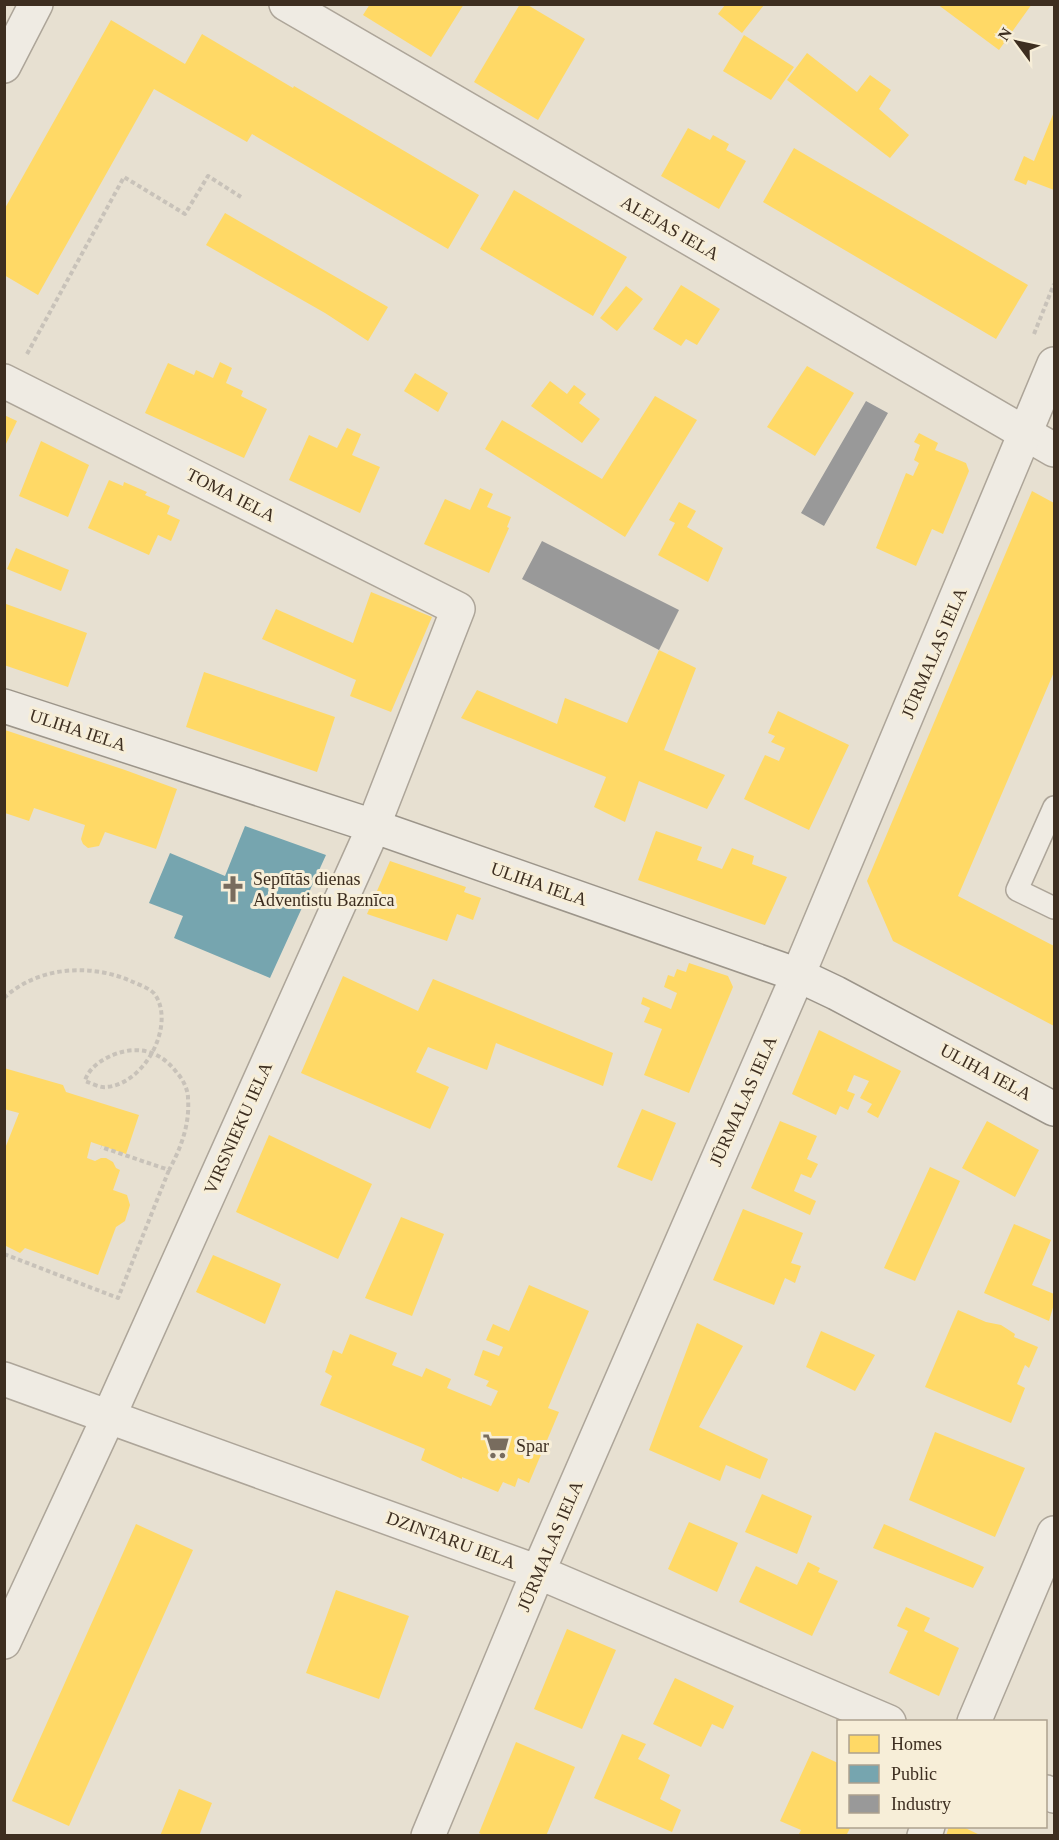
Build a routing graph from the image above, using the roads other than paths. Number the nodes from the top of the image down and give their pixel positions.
1 (36, 4) edge
2 (286, 4) edge
3 (4, 66) edge
4 (1054, 364) edge
5 (8, 382) edge
6 (1026, 435) junction
7 (1054, 450) edge
8 (458, 609) joint
9 (4, 706) edge
10 (1054, 807) edge
11 (373, 826) junction
12 (1054, 908) edge
13 (798, 975) junction
14 (1054, 1109) edge
15 (4, 1379) edge
16 (109, 1416) junction
17 (1054, 1533) edge
18 (538, 1572) junction
19 (4, 1642) edge
20 (884, 1720) edge
21 (975, 1720) edge
22 (428, 1836) edge

1 - 3 street
2 - 6 street, ALEJAS IELA
4 - 6 street, JŪRMALAS IELA
5 - 8 street, TOMA IELA
6 - 7 street, ALEJAS IELA
6 - 13 street, JŪRMALAS IELA
8 - 11 street, VIRSNIEKU IELA
9 - 11 street, ULIHA IELA
10 - 12 lane
11 - 13 street, ULIHA IELA
11 - 16 street, VIRSNIEKU IELA
13 - 14 street, ULIHA IELA
13 - 18 street, JŪRMALAS IELA
15 - 16 street, DZINTARU IELA
16 - 18 street, DZINTARU IELA
16 - 19 street, VIRSNIEKU IELA
17 - 21 street
18 - 20 street, DZINTARU IELA
18 - 22 street, JŪRMALAS IELA

